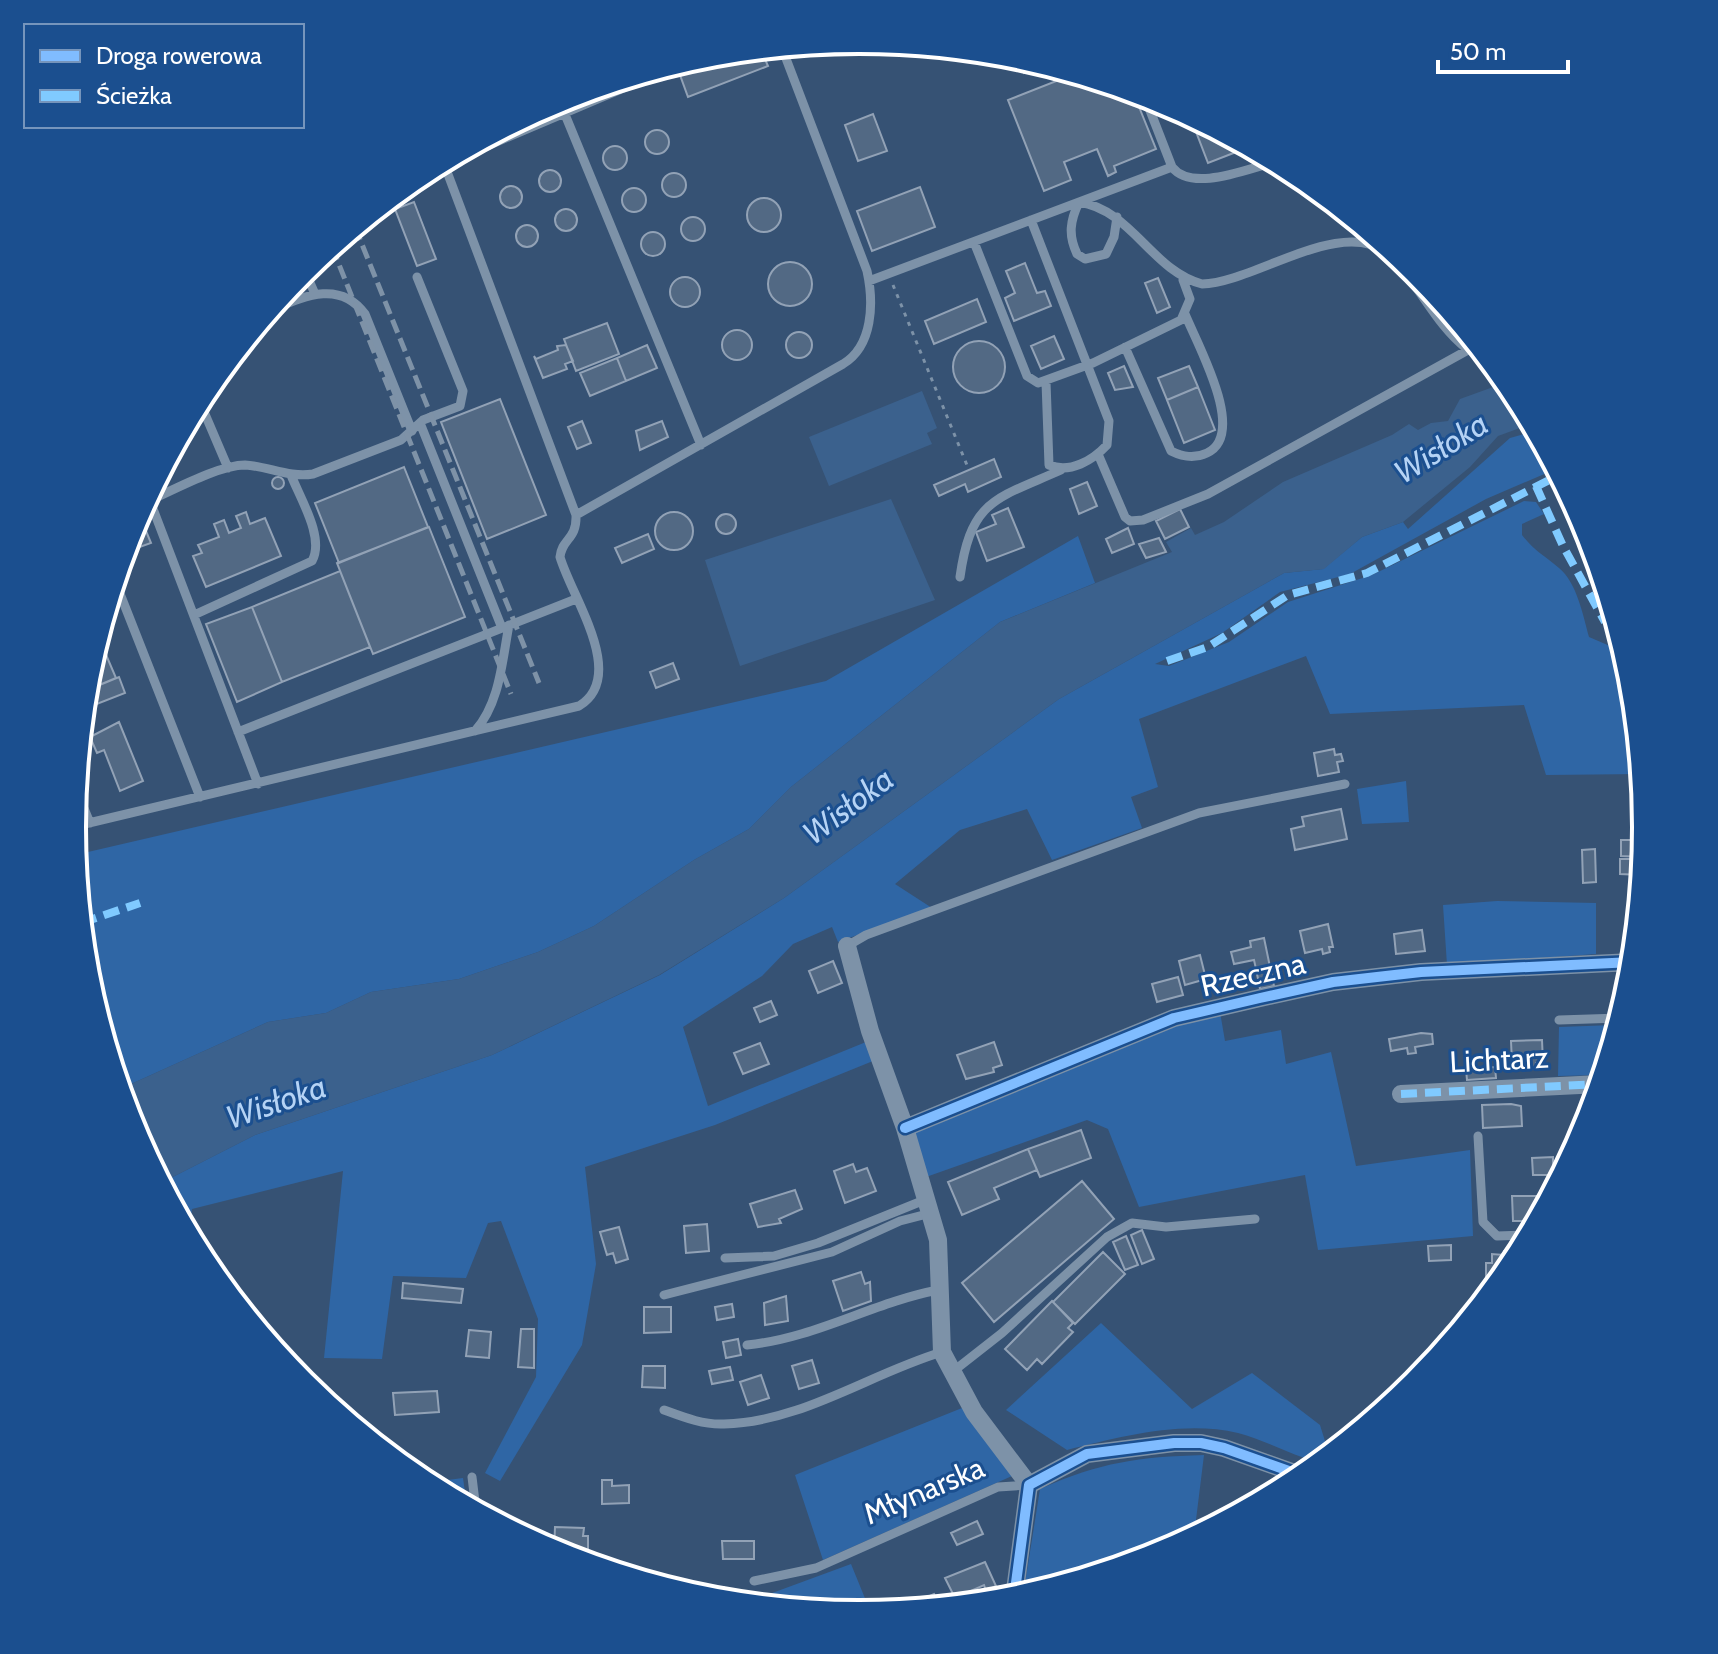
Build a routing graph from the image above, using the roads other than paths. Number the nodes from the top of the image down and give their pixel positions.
1 (786, 58) edge
2 (1150, 111) edge
3 (564, 112) edge
4 (1258, 166) edge
5 (1172, 167) junction
6 (448, 173) edge
7 (1079, 202) junction
8 (1117, 217) junction
9 (1031, 220) junction
10 (1363, 241) edge
11 (974, 242) junction
12 (417, 277) dead end
13 (1181, 277) junction
14 (869, 281) junction
15 (310, 282) edge
16 (1414, 289) edge
17 (315, 294) junction
18 (291, 303) edge
19 (1185, 314) junction
20 (1453, 332) edge
21 (1125, 347) junction
22 (1467, 350) edge
23 (1089, 365) junction
24 (1046, 382) junction
25 (205, 415) edge
26 (416, 427) junction
27 (701, 445) junction
28 (1098, 454) junction
29 (228, 468) junction
30 (1064, 468) junction
31 (291, 475) junction
32 (161, 496) edge
33 (152, 515) edge
34 (576, 515) junction
35 (960, 577) dead end
36 (121, 597) edge
37 (576, 599) junction
38 (194, 615) junction
39 (505, 627) junction
40 (238, 732) junction
41 (474, 732) junction
42 (258, 784) junction
43 (1345, 784) dead end
44 (200, 797) junction
45 (86, 814) edge
46 (90, 823) junction
47 (86, 824) edge
48 (847, 946) joint
49 (1619, 963) edge
50 (1608, 1018) edge
51 (1559, 1020) dead end
52 (1587, 1085) edge
53 (1401, 1094) dead end
54 (905, 1128) junction
55 (1478, 1136) dead end
56 (929, 1206) junction
57 (1255, 1219) dead end
58 (1515, 1235) edge
59 (725, 1258) dead end
60 (938, 1290) junction
61 (664, 1295) dead end
62 (747, 1345) dead end
63 (942, 1352) junction
64 (951, 1373) junction
65 (664, 1410) dead end
66 (1287, 1470) edge
67 (472, 1477) dead end
68 (1029, 1485) junction
69 (474, 1497) edge
70 (754, 1581) dead end
71 (1016, 1584) edge

1 - 14 lane
2 - 5 lane
3 - 27 lane
4 - 5 lane
5 - 7 lane
6 - 34 lane
7 - 8 lane
7 - 8 lane
7 - 9 lane
8 - 13 lane
9 - 11 lane
9 - 23 lane
10 - 13 lane
11 - 14 lane
11 - 24 lane
12 - 26 lane
13 - 19 lane
14 - 27 lane
15 - 17 lane
16 - 20 lane
17 - 18 lane
17 - 26 lane
19 - 21 lane
19 - 21 lane
21 - 23 lane
22 - 28 lane
23 - 24 lane
23 - 28 lane
24 - 30 lane
25 - 29 lane
26 - 31 lane
26 - 39 lane
27 - 34 lane
28 - 30 lane
29 - 31 lane
29 - 32 lane
30 - 35 lane
31 - 38 lane
33 - 38 lane
34 - 37 lane
36 - 44 lane
37 - 39 lane
37 - 41 lane
38 - 40 lane
39 - 40 lane
39 - 41 lane
40 - 42 lane
41 - 42 lane
42 - 44 lane
43 - 48 lane
44 - 46 lane
45 - 46 lane
46 - 47 lane
48 - 54 street
49 - 54 street, Rzeczna
50 - 51 lane
52 - 53 street, Lichtarz
54 - 56 street
55 - 58 lane
56 - 59 lane
56 - 60 street
56 - 61 lane
57 - 64 lane
60 - 62 lane
60 - 63 street
63 - 64 street
63 - 65 lane
64 - 68 street
66 - 68 street, Młynarska
67 - 69 lane
68 - 70 lane, Młynarska
68 - 71 street, Młynarska

